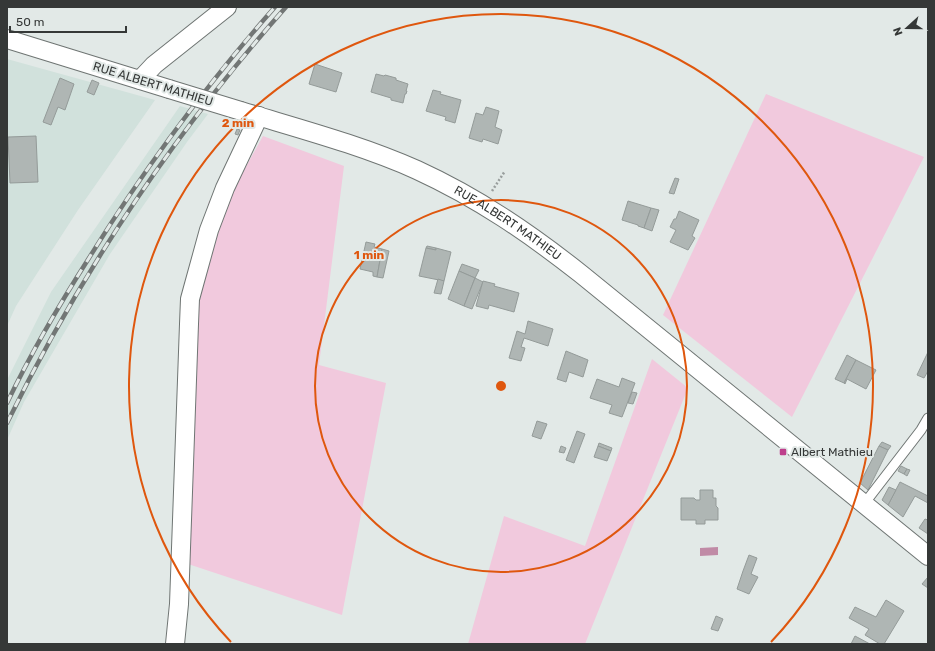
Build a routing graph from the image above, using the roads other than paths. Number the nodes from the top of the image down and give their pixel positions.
1 (227, 7) edge
2 (7, 40) edge
3 (140, 80) junction
4 (259, 116) junction
5 (928, 418) edge
6 (864, 504) junction
7 (928, 556) edge
8 (175, 644) edge

1 - 3 street
2 - 3 street, RUE ALBERT MATHIEU
3 - 4 street, RUE ALBERT MATHIEU, bridge
4 - 6 street, RUE ALBERT MATHIEU
4 - 8 street
5 - 6 lane
6 - 7 street, RUE ALBERT MATHIEU

